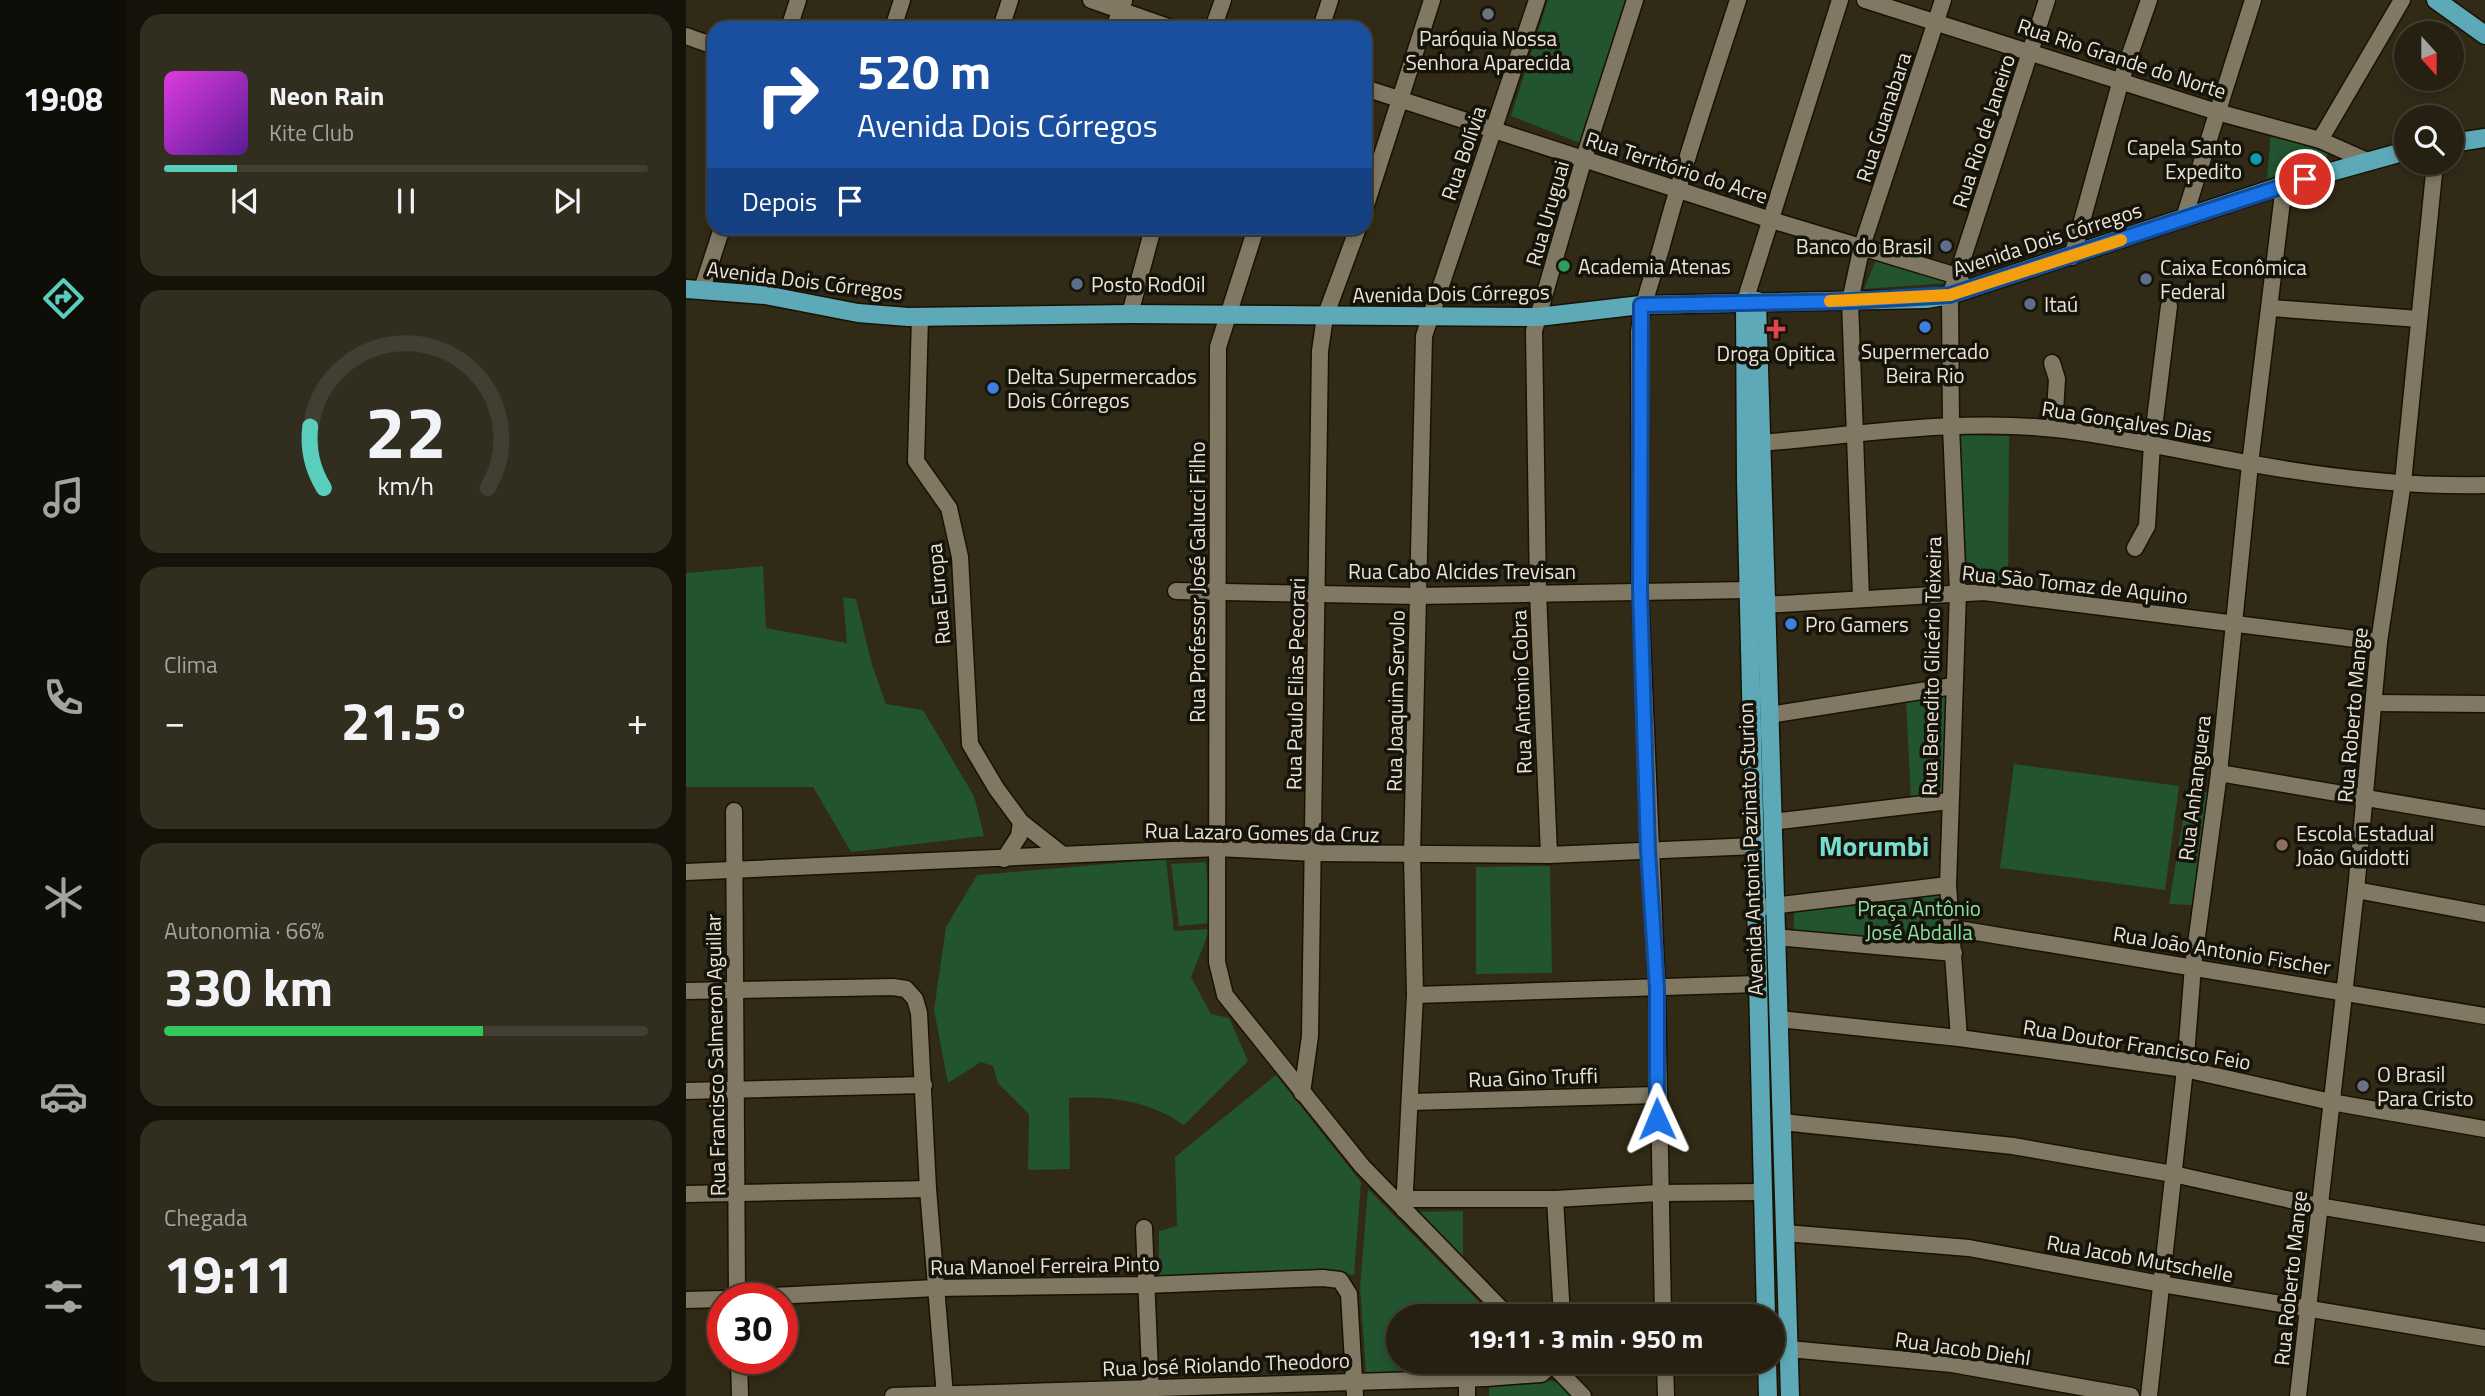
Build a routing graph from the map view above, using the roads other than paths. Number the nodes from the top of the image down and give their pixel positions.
1 (798, 0) edge
2 (902, 0) edge
3 (1010, 0) edge
4 (1091, 0) edge
5 (1223, 0) edge
6 (1330, 0) edge
7 (1432, 0) edge
8 (1537, 0) edge
9 (1635, 0) edge
10 (1738, 0) edge
11 (1840, 0) edge
12 (1864, 0) edge
13 (1943, 0) edge
14 (2047, 0) edge
15 (2149, 0) edge
16 (2253, 0) edge
17 (2402, 0) edge
18 (2436, 0) edge
19 (1122, 4) edge
20 (791, 21) edge
21 (895, 21) edge
22 (1003, 21) edge
23 (1116, 21) edge
24 (1157, 21) edge
25 (1216, 21) edge
26 (1323, 21) edge
27 (1937, 21) junction
28 (2485, 35) edge
29 (686, 36) edge
30 (707, 44) edge
31 (2031, 52) junction
32 (2121, 80) junction
33 (1372, 90) edge
34 (1402, 100) junction
35 (2217, 111) junction
36 (1494, 129) junction
37 (2485, 138) edge
38 (2320, 141) junction
39 (2464, 141) edge
40 (2394, 154) edge
41 (1584, 158) junction
42 (2365, 160) junction
43 (2434, 175) edge
44 (2284, 185) junction
45 (1372, 188) edge
46 (1677, 190) junction
47 (2184, 218) junction
48 (1768, 219) junction
49 (719, 235) edge
50 (1151, 235) edge
51 (1254, 235) edge
52 (1355, 235) edge
53 (1862, 246) junction
54 (2072, 257) junction
55 (1958, 287) junction
56 (694, 289) edge
57 (1751, 301) junction
58 (1850, 301) junction
59 (1641, 305) junction
60 (2169, 306) dead end
61 (2271, 308) junction
62 (1130, 314) junction
63 (1227, 316) junction
64 (920, 317) junction
65 (1325, 317) junction
66 (1538, 317) junction
67 (1428, 318) junction
68 (2419, 319) junction
69 (2052, 363) dead end
70 (1951, 426) junction
71 (2054, 429) junction
72 (1855, 435) junction
73 (1760, 443) junction
74 (2152, 444) junction
75 (2250, 464) junction
76 (2403, 482) junction
77 (2485, 485) edge
78 (2135, 548) dead end
79 (1748, 590) junction
80 (1176, 591) dead end
81 (1218, 591) junction
82 (1640, 591) junction
83 (1317, 592) junction
84 (1958, 592) junction
85 (1538, 593) junction
86 (1418, 596) junction
87 (1861, 598) junction
88 (1766, 605) junction
89 (1749, 622) junction
90 (2234, 622) junction
91 (2379, 642) junction
92 (1953, 686) junction
93 (2374, 703) junction
94 (2485, 704) edge
95 (1769, 715) junction
96 (2219, 773) junction
97 (2365, 798) junction
98 (1949, 801) junction
99 (734, 811) dead end
100 (2485, 818) edge
101 (1021, 822) junction
102 (1772, 822) junction
103 (1755, 846) junction
104 (1217, 848) junction
105 (1648, 850) junction
106 (1314, 853) junction
107 (1063, 855) junction
108 (1412, 855) junction
109 (1549, 855) junction
110 (1004, 859) junction
111 (734, 870) junction
112 (686, 872) edge
113 (1948, 885) junction
114 (2356, 890) junction
115 (1775, 904) junction
116 (1756, 912) junction
117 (2485, 914) edge
118 (1952, 928) junction
119 (1776, 937) junction
120 (1954, 953) junction
121 (2193, 966) junction
122 (1758, 984) junction
123 (1657, 989) junction
124 (735, 990) junction
125 (686, 991) edge
126 (2344, 992) junction
127 (1415, 995) junction
128 (2485, 1016) edge
129 (1779, 1019) junction
130 (1959, 1038) junction
131 (2185, 1069) junction
132 (924, 1085) junction
133 (734, 1090) junction
134 (686, 1091) edge
135 (1302, 1093) junction
136 (1657, 1094) junction
137 (1410, 1102) junction
138 (2331, 1102) junction
139 (1782, 1122) junction
140 (2485, 1129) edge
141 (2173, 1174) junction
142 (928, 1189) junction
143 (737, 1192) junction
144 (1764, 1192) junction
145 (1659, 1193) junction
146 (686, 1194) edge
147 (1555, 1199) junction
148 (1404, 1204) junction
149 (2318, 1206) junction
150 (1144, 1228) dead end
151 (1785, 1233) junction
152 (2485, 1234) edge
153 (736, 1283) edge
154 (2161, 1284) junction
155 (1145, 1285) junction
156 (936, 1288) junction
157 (798, 1295) edge
158 (707, 1299) edge
159 (686, 1300) edge
160 (1497, 1304) edge
161 (1561, 1304) edge
162 (1663, 1304) edge
163 (1766, 1304) edge
164 (2309, 1309) junction
165 (2485, 1338) edge
166 (1789, 1349) junction
167 (739, 1374) edge
168 (1541, 1374) edge
169 (1563, 1374) edge
170 (1665, 1374) edge
171 (1767, 1374) edge
172 (1467, 1378) junction
173 (1355, 1388) edge
174 (1247, 1391) edge
175 (1151, 1392) edge
176 (1055, 1393) edge
177 (945, 1395) edge
178 (740, 1396) edge
179 (893, 1396) edge
180 (1467, 1396) edge
181 (1583, 1396) edge
182 (1666, 1396) edge
183 (1768, 1396) edge
184 (1790, 1396) edge
185 (2131, 1396) edge
186 (2149, 1396) edge
187 (2298, 1396) edge

1 - 20 street
2 - 21 street
3 - 22 street
4 - 19 street
5 - 25 street
6 - 26 street
7 - 34 street
8 - 36 street, Rua Bolívia
9 - 41 street, Rua Uruguai
10 - 46 street
11 - 48 street
12 - 27 street, Rua Rio Grande do Norte
13 - 27 street, Rua Guanabara
14 - 31 street, Rua Rio de Janeiro
15 - 32 street
16 - 35 street
17 - 38 street
18 - 28 main road
19 - 23 street
19 - 24 street
27 - 31 street, Rua Rio Grande do Norte
27 - 53 street, Rua Guanabara
29 - 30 street
31 - 32 street, Rua Rio Grande do Norte
31 - 55 street, Rua Rio de Janeiro
32 - 35 street, Rua Rio Grande do Norte
32 - 54 street
33 - 34 street, Rua Território do Acre
34 - 36 street, Rua Território do Acre
34 - 45 street
35 - 38 street, Rua Rio Grande do Norte
35 - 47 street
36 - 41 street, Rua Território do Acre
36 - 67 street, Rua Bolívia
37 - 39 main road
38 - 42 street, Rua Rio Grande do Norte
40 - 42 main road, Avenida Dois Córregos
41 - 46 street, Rua Território do Acre
41 - 66 street, Rua Uruguai
42 - 44 main road, Avenida Dois Córregos
43 - 68 street, Rua Roberto Mange
44 - 47 main road, Avenida Dois Córregos
44 - 61 street, Rua Anhanguera
46 - 48 street, Rua Território do Acre
46 - 59 street
47 - 54 main road, Avenida Dois Córregos
48 - 53 street, Rua Território do Acre
48 - 57 street
49 - 56 street
50 - 62 street
51 - 63 street, Rua Professor José Galucci Filho
52 - 65 street, Rua Paulo Elias Pecorari
53 - 55 street, Rua Território do Acre
53 - 58 street, Rua Guanabara
54 - 55 main road, Avenida Dois Córregos
55 - 58 main road, Avenida Dois Córregos
55 - 70 street, Rua Benedito Glicério Teixeira
56 - 64 main road, Avenida Dois Córregos
57 - 58 main road, Avenida Dois Córregos
57 - 59 main road, Avenida Dois Córregos
57 - 73 main road, Avenida Antonia Pazinato Sturion
57 - 79 main road, Avenida Antonia Pazinato Sturion
58 - 72 street, Rua Guanabara
59 - 66 main road, Avenida Dois Córregos
59 - 82 street
60 - 74 street
61 - 68 street
61 - 75 street, Rua Anhanguera
62 - 63 main road, Avenida Dois Córregos
62 - 64 main road, Avenida Dois Córregos
63 - 65 main road, Avenida Dois Córregos
63 - 81 street, Rua Professor José Galucci Filho
64 - 101 street, Rua Europa
65 - 67 main road, Avenida Dois Córregos
65 - 83 street, Rua Paulo Elias Pecorari
66 - 67 main road, Avenida Dois Córregos
66 - 85 street, Rua Antonio Cobra
67 - 86 street, Rua Joaquim Servolo
68 - 76 street, Rua Roberto Mange
69 - 71 street
70 - 71 street, Rua Gonçalves Dias
70 - 72 street, Rua Gonçalves Dias
70 - 84 street, Rua Benedito Glicério Teixeira
71 - 74 street, Rua Gonçalves Dias
72 - 73 street, Rua Gonçalves Dias
72 - 87 street, Rua Guanabara
73 - 88 main road, Avenida Antonia Pazinato Sturion
74 - 75 street, Rua Gonçalves Dias
74 - 78 street
75 - 76 street, Rua Gonçalves Dias
75 - 90 street, Rua Anhanguera
76 - 77 street, Rua Gonçalves Dias
76 - 91 street, Rua Roberto Mange
79 - 82 street, Rua Cabo Alcides Trevisan
79 - 88 main road
79 - 89 main road, Avenida Antonia Pazinato Sturion
80 - 81 street, Rua Cabo Alcides Trevisan
81 - 83 street, Rua Cabo Alcides Trevisan
81 - 104 street, Rua Professor José Galucci Filho
82 - 85 street, Rua Cabo Alcides Trevisan
82 - 105 street
83 - 86 street, Rua Cabo Alcides Trevisan
83 - 106 street, Rua Paulo Elias Pecorari
84 - 87 street, Rua São Tomaz de Aquino
84 - 90 street, Rua São Tomaz de Aquino
84 - 92 street, Rua Benedito Glicério Teixeira
85 - 86 street, Rua Cabo Alcides Trevisan
85 - 109 street, Rua Antonio Cobra
86 - 108 street, Rua Joaquim Servolo
87 - 88 street, Rua São Tomaz de Aquino
88 - 89 main road
88 - 95 main road, Avenida Antonia Pazinato Sturion
89 - 103 main road, Avenida Antonia Pazinato Sturion
90 - 91 street, Rua São Tomaz de Aquino
90 - 96 street, Rua Anhanguera
91 - 93 street, Rua Roberto Mange
92 - 95 street
92 - 98 street, Rua Benedito Glicério Teixeira
93 - 94 street
93 - 97 street, Rua Roberto Mange
95 - 102 main road, Avenida Antonia Pazinato Sturion
96 - 97 street
96 - 121 street, Rua Anhanguera
97 - 100 street
97 - 114 street, Rua Roberto Mange
98 - 102 street
98 - 113 street, Rua Benedito Glicério Teixeira
99 - 111 street, Rua Francisco Salmeron Aguillar
101 - 107 street, Rua Europa
101 - 110 street
102 - 115 main road, Avenida Antonia Pazinato Sturion
103 - 105 street, Rua Lazaro Gomes da Cruz
103 - 116 main road, Avenida Antonia Pazinato Sturion
104 - 106 street, Rua Lazaro Gomes da Cruz
104 - 107 street, Rua Lazaro Gomes da Cruz
104 - 135 street, Rua Professor José Galucci Filho
105 - 109 street, Rua Lazaro Gomes da Cruz
105 - 123 street
106 - 108 street, Rua Lazaro Gomes da Cruz
106 - 135 street, Rua Paulo Elias Pecorari
107 - 110 street, Rua Lazaro Gomes da Cruz
108 - 109 street, Rua Lazaro Gomes da Cruz
108 - 127 street, Rua Joaquim Servolo
110 - 111 street, Rua Lazaro Gomes da Cruz
111 - 112 street, Rua Lazaro Gomes da Cruz
111 - 124 street, Rua Francisco Salmeron Aguillar
113 - 115 street
113 - 118 street, Rua Benedito Glicério Teixeira
114 - 117 street
114 - 126 street, Rua Roberto Mange
115 - 116 street
115 - 119 main road, Avenida Antonia Pazinato Sturion
116 - 122 main road, Avenida Antonia Pazinato Sturion
118 - 120 street, Rua Benedito Glicério Teixeira
118 - 121 street, Rua João Antonio Fischer
119 - 120 street
119 - 129 main road, Avenida Antonia Pazinato Sturion
120 - 130 street, Rua Benedito Glicério Teixeira
121 - 126 street, Rua João Antonio Fischer
121 - 131 street, Rua Anhanguera
122 - 123 street
122 - 129 main road
122 - 144 main road, Avenida Antonia Pazinato Sturion
123 - 127 street
123 - 136 street
124 - 125 street
124 - 132 street
124 - 133 street, Rua Francisco Salmeron Aguillar
126 - 128 street, Rua João Antonio Fischer
126 - 138 street, Rua Roberto Mange
127 - 137 street, Rua Joaquim Servolo
129 - 130 street, Rua Doutor Francisco Feio
129 - 139 main road, Avenida Antonia Pazinato Sturion
130 - 131 street, Rua Doutor Francisco Feio
131 - 138 street, Rua Doutor Francisco Feio
131 - 141 street, Rua Anhanguera
132 - 133 street
132 - 142 street
133 - 134 street
133 - 143 street, Rua Francisco Salmeron Aguillar
135 - 148 street, Rua Professor José Galucci Filho
136 - 137 street, Rua Gino Truffi
136 - 145 street
137 - 148 street, Rua Joaquim Servolo
138 - 140 street, Rua Doutor Francisco Feio
138 - 149 street, Rua Roberto Mange
139 - 141 street
139 - 151 main road, Avenida Antonia Pazinato Sturion
141 - 149 street
141 - 154 street, Rua Anhanguera
142 - 143 street
142 - 156 street
143 - 146 street
143 - 153 street, Rua Francisco Salmeron Aguillar
144 - 145 street
144 - 163 main road, Avenida Antonia Pazinato Sturion
145 - 147 street
145 - 162 street
147 - 148 street
147 - 161 street
148 - 160 street, Rua Professor José Galucci Filho
149 - 152 street
149 - 164 street, Rua Roberto Mange
150 - 155 street
151 - 154 street, Rua Jacob Mutschelle
151 - 166 main road, Avenida Antonia Pazinato Sturion
154 - 164 street, Rua Jacob Mutschelle
154 - 186 street, Rua Anhanguera
155 - 156 street, Rua Manoel Ferreira Pinto
155 - 173 street, Rua Manoel Ferreira Pinto
155 - 175 street
156 - 157 street, Rua Manoel Ferreira Pinto
156 - 177 street
158 - 159 street
164 - 165 street, Rua Jacob Mutschelle
164 - 187 street, Rua Roberto Mange
166 - 184 main road, Avenida Antonia Pazinato Sturion
166 - 185 street, Rua Jacob Diehl
167 - 178 street
168 - 172 street, Rua José Riolando Theodoro
169 - 181 street
170 - 182 street
171 - 183 main road
172 - 173 street, Rua José Riolando Theodoro
172 - 180 street
173 - 174 street, Rua José Riolando Theodoro
174 - 175 street, Rua José Riolando Theodoro
175 - 176 street, Rua José Riolando Theodoro
176 - 177 street, Rua José Riolando Theodoro
177 - 179 street, Rua José Riolando Theodoro

